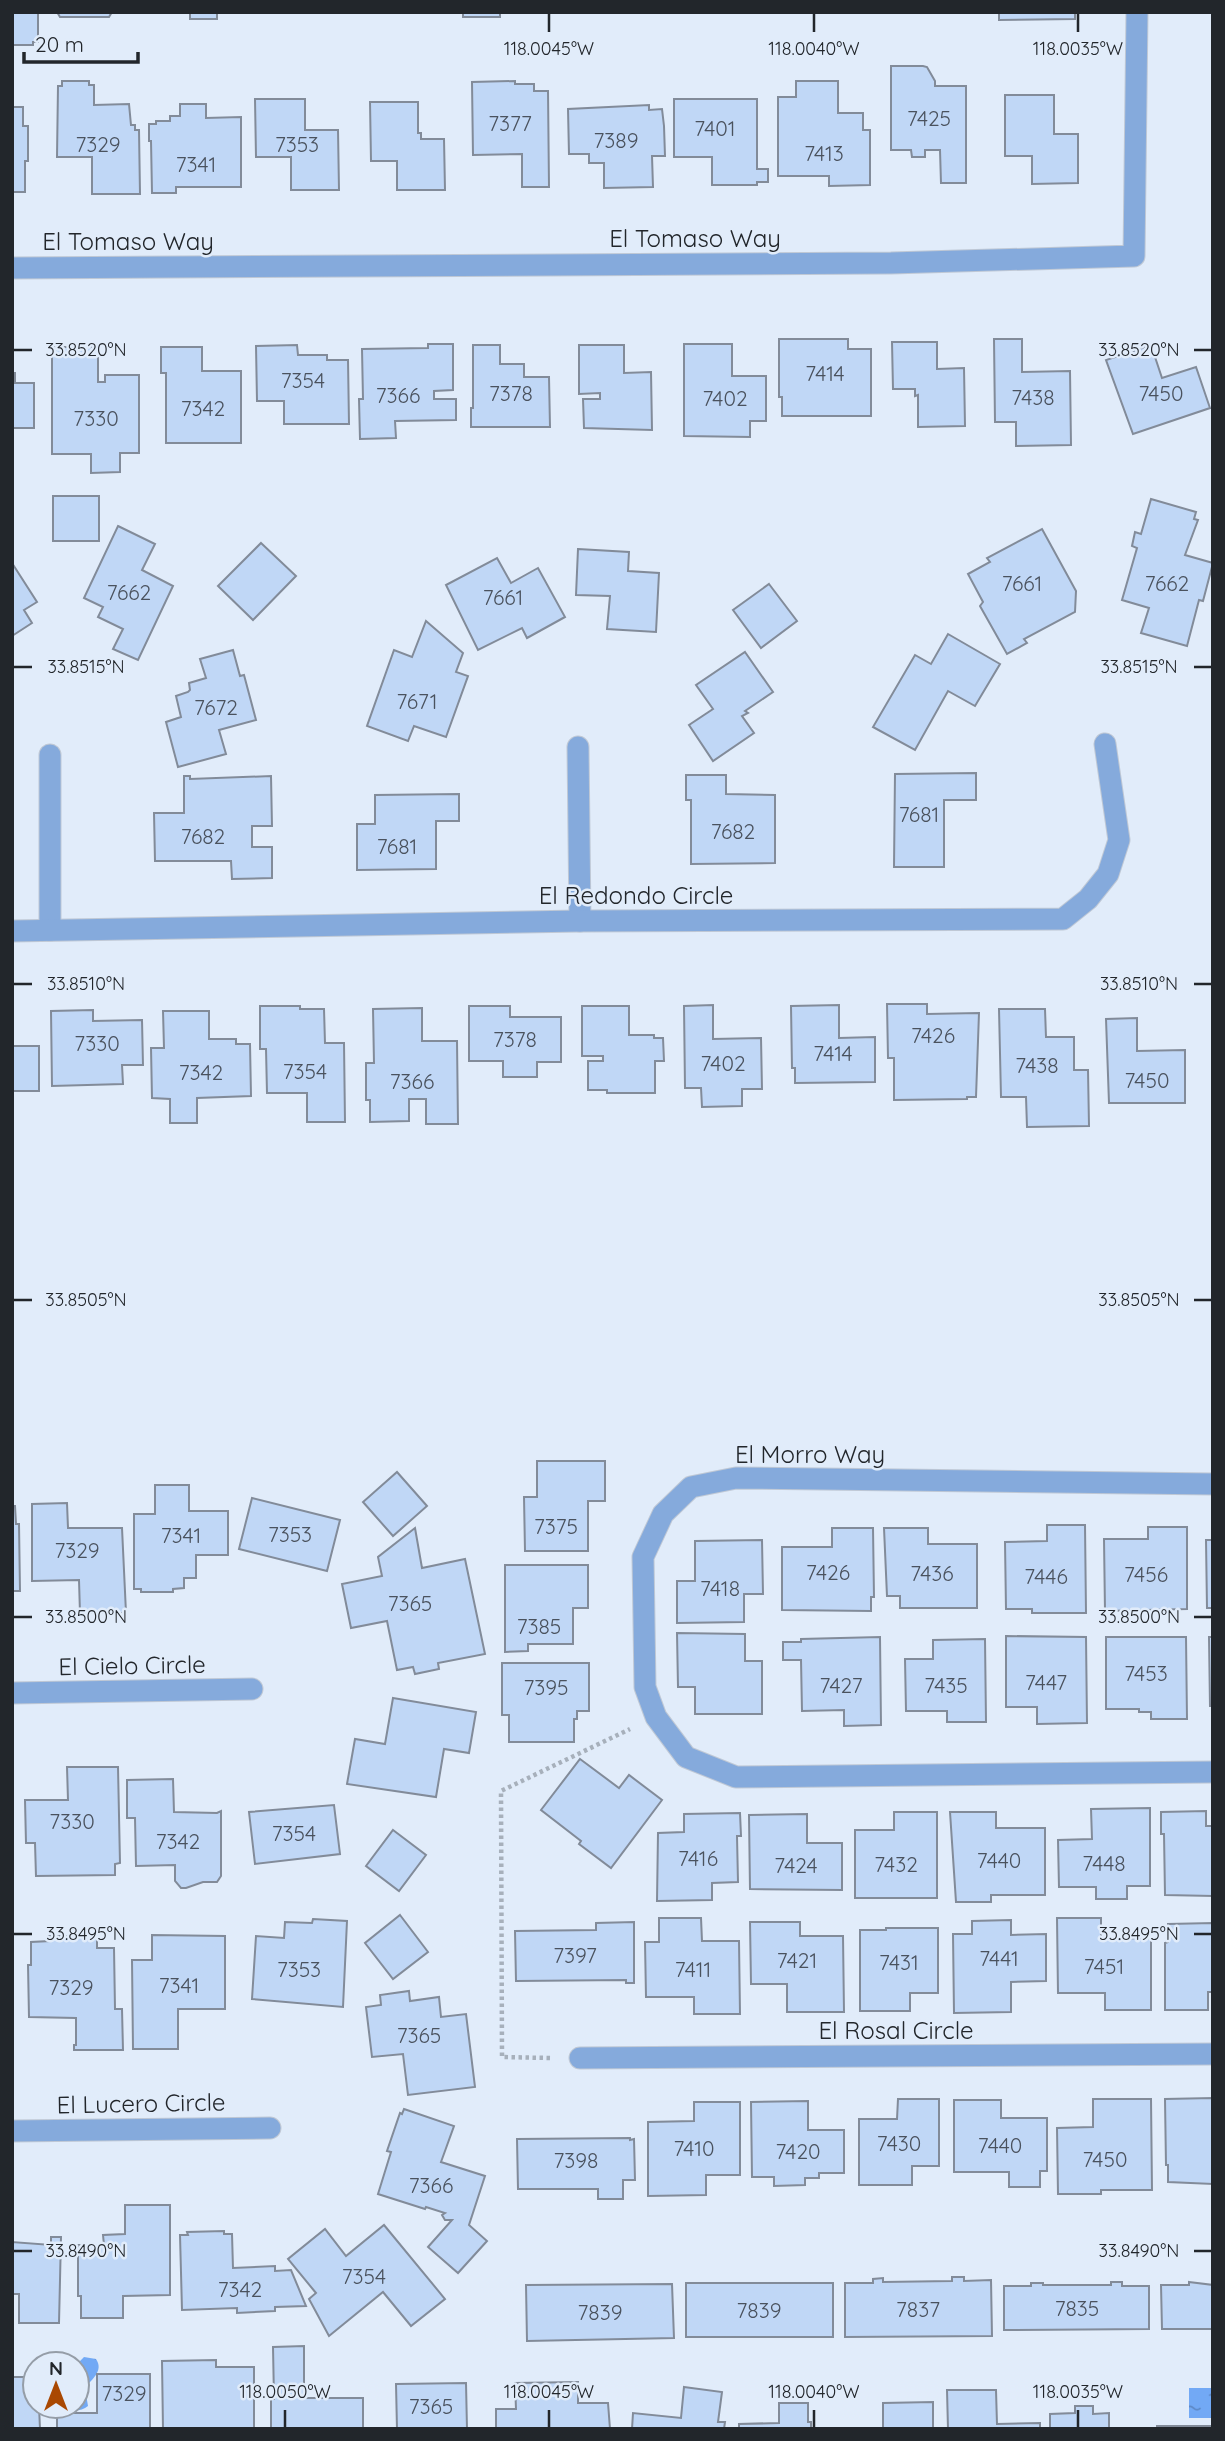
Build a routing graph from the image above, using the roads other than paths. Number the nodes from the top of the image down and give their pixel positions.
1 (1137, 12) edge
2 (12, 268) edge
3 (1105, 744) dead end
4 (578, 747) dead end
5 (50, 755) dead end
6 (580, 922) junction
7 (12, 930) edge
8 (50, 930) junction
9 (1213, 1484) edge
10 (252, 1689) dead end
11 (12, 1693) edge
12 (1213, 1772) edge
13 (1213, 2054) edge
14 (580, 2058) road end
15 (270, 2128) dead end
16 (12, 2131) edge

1 - 2 street, El Tomaso Way
3 - 6 street, El Redondo Circle
4 - 6 street
5 - 8 street
6 - 8 street, El Redondo Circle
7 - 8 street, El Redondo Circle
9 - 12 street, El Morro Way
10 - 11 street, El Cielo Circle
13 - 14 street, El Rosal Circle
15 - 16 street, El Lucero Circle

